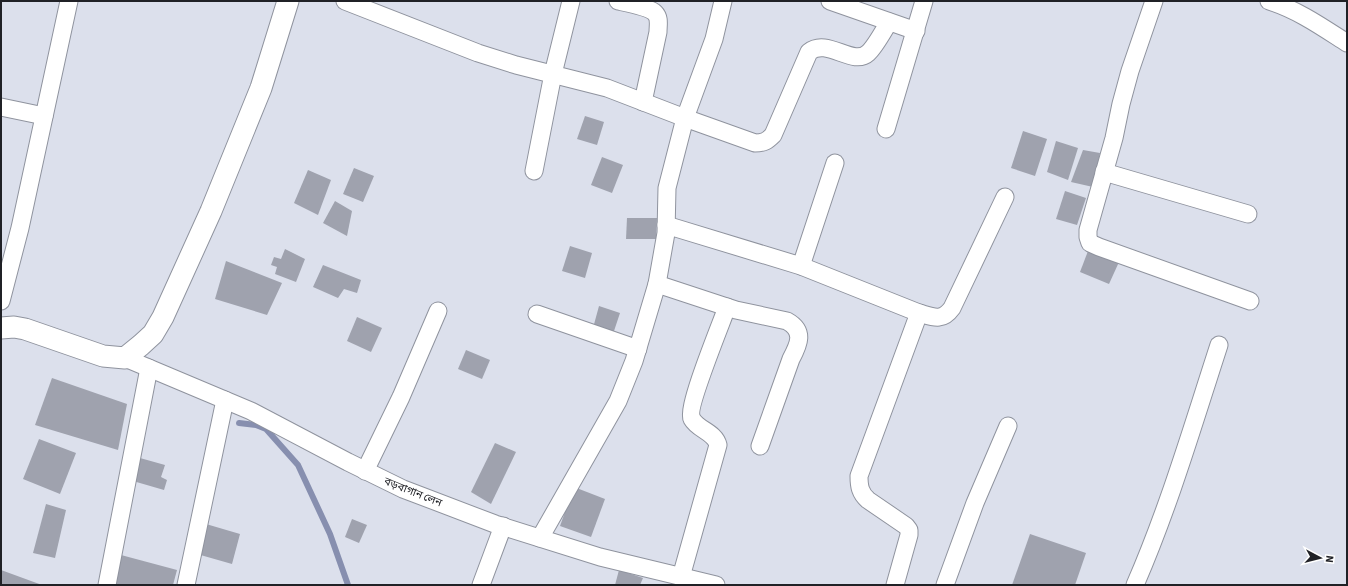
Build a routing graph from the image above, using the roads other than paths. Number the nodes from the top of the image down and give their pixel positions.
1 (69, 1) edge
2 (288, 1) edge
3 (345, 1) edge
4 (571, 1) edge
5 (618, 1) edge
6 (723, 1) edge
7 (830, 1) edge
8 (924, 1) edge
9 (1154, 1) edge
10 (1269, 1) edge
11 (889, 22) junction
12 (916, 32) junction
13 (1347, 43) edge
14 (553, 74) junction
15 (643, 102) junction
16 (1, 107) edge
17 (44, 116) junction
18 (685, 118) junction
19 (886, 129) dead end
20 (835, 162) dead end
21 (534, 171) dead end
22 (1104, 172) junction
23 (1005, 197) dead end
24 (1248, 214) dead end
25 (666, 225) junction
26 (801, 266) junction
27 (657, 284) junction
28 (1, 301) edge
29 (1250, 301) dead end
30 (727, 307) junction
31 (438, 311) dead end
32 (919, 313) junction
33 (537, 314) dead end
34 (1, 328) edge
35 (1219, 345) dead end
36 (638, 349) junction
37 (125, 358) junction
38 (149, 368) junction
39 (226, 400) junction
40 (1008, 426) dead end
41 (760, 446) dead end
42 (365, 471) junction
43 (502, 526) junction
44 (540, 538) junction
45 (681, 577) junction
46 (107, 585) edge
47 (186, 585) edge
48 (481, 585) edge
49 (716, 585) edge
50 (895, 585) edge
51 (945, 585) edge
52 (1135, 585) edge

1 - 17 street
2 - 37 street
3 - 14 street
4 - 14 street
5 - 15 street
6 - 18 street
7 - 11 street
8 - 12 street
9 - 22 street
10 - 13 street
11 - 12 street
11 - 18 street
12 - 19 street
14 - 15 street
14 - 21 street
15 - 18 street
16 - 17 street
17 - 28 street
18 - 25 street
20 - 26 street
22 - 24 street
22 - 29 street
23 - 32 street
25 - 26 street
25 - 27 street
26 - 32 street
27 - 30 street
27 - 36 street
30 - 41 street
30 - 45 street
31 - 42 street
32 - 50 street
33 - 36 street
34 - 37 street
35 - 52 street
36 - 44 street
37 - 38 street, বড়বাগান লেন
38 - 39 street, বড়বাগান লেন
38 - 46 street
39 - 42 street, বড়বাগান লেন
39 - 47 street
40 - 51 street
42 - 43 street, বড়বাগান লেন
43 - 44 street, বড়বাগান লেন
43 - 48 street
44 - 45 street, বড়বাগান লেন
45 - 49 street, বড়বাগান লেন

